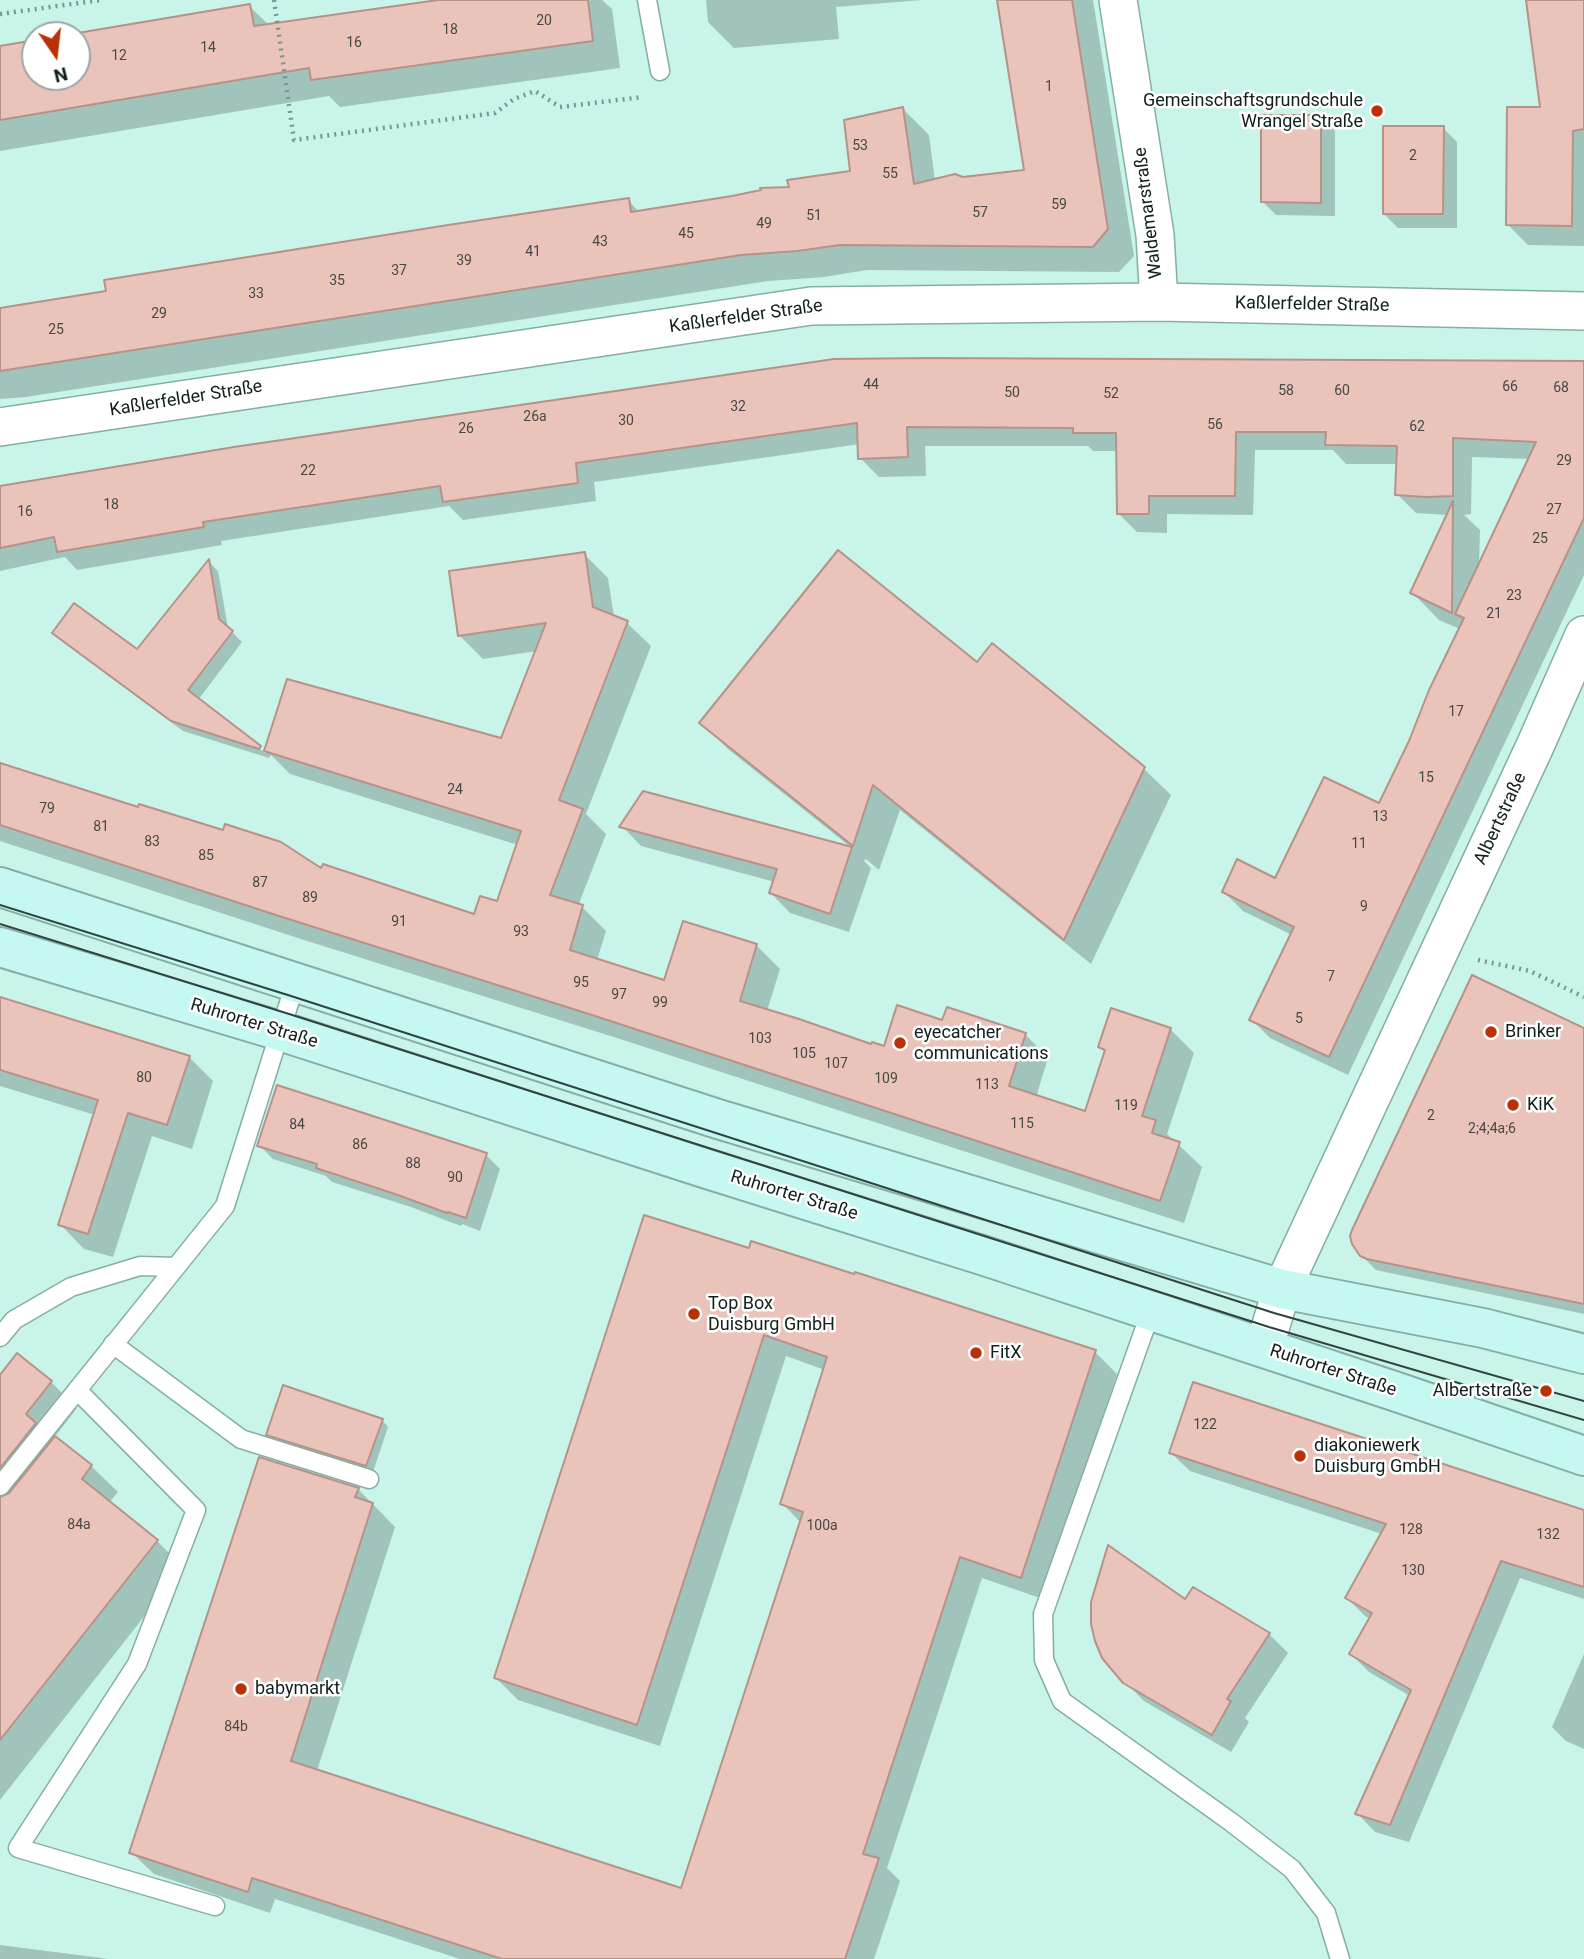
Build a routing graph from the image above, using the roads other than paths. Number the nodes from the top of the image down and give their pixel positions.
1 (647, 0) edge
2 (1118, 0) edge
3 (660, 71) road end
4 (1158, 302) junction
5 (1584, 311) edge
6 (0, 427) edge
7 (1584, 635) edge
8 (0, 887) edge
9 (0, 947) edge
10 (296, 981) junction
11 (280, 1031) junction
12 (176, 1267) junction
13 (1282, 1289) junction
14 (1151, 1311) junction
15 (0, 1337) edge
16 (113, 1344) junction
17 (1264, 1348) junction
18 (1584, 1354) edge
19 (77, 1390) junction
20 (1584, 1456) edge
21 (369, 1479) dead end
22 (0, 1486) edge
23 (215, 1906) dead end
24 (1340, 1959) edge

1 - 3 lane
2 - 4 street, Waldemarstraße
4 - 5 street, Kaßlerfelder Straße
4 - 6 street, Kaßlerfelder Straße
7 - 13 street, Albertstraße
8 - 10 main road
9 - 11 main road, Ruhrorter Straße
10 - 11 lane
10 - 13 main road
11 - 12 lane
11 - 14 main road, Ruhrorter Straße
12 - 15 lane
12 - 16 lane
13 - 17 street, Albertstraße
13 - 18 main road
14 - 17 main road, Ruhrorter Straße
14 - 24 lane
16 - 19 lane
16 - 21 lane
17 - 20 main road, Ruhrorter Straße
19 - 22 lane
19 - 23 lane

